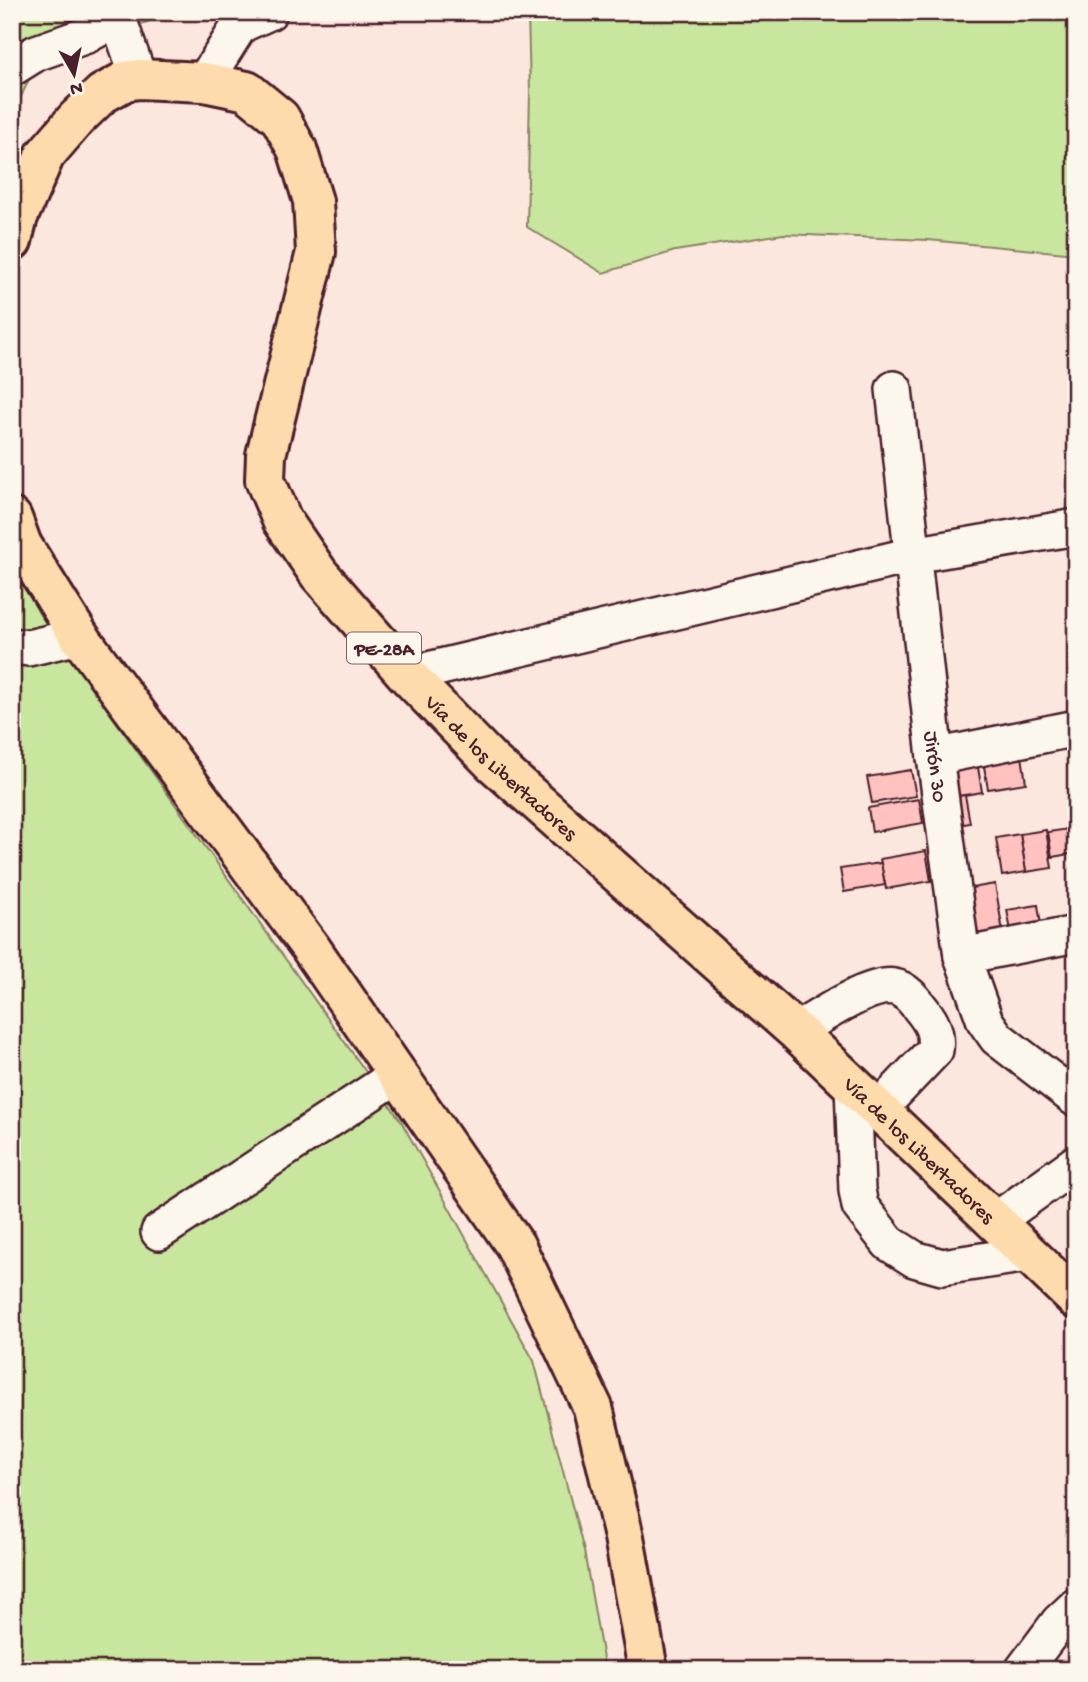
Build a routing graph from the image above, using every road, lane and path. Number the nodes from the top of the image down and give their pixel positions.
1 (269, 12) edge
2 (122, 15) edge
3 (12, 68) edge
4 (138, 79) junction
5 (204, 82) junction
6 (12, 241) edge
7 (894, 389) dead end
8 (12, 518) edge
9 (1076, 527) edge
10 (913, 555) junction
11 (79, 636) junction
12 (12, 646) edge
13 (407, 676) junction
14 (1076, 728) edge
15 (935, 757) junction
16 (1076, 934) edge
17 (962, 956) junction
18 (796, 1031) junction
19 (399, 1073) junction
20 (866, 1098) junction
21 (1076, 1099) edge
22 (1076, 1163) edge
23 (994, 1222) junction
24 (159, 1232) dead end
25 (1028, 1254) junction
26 (1076, 1299) edge
27 (1076, 1606) edge
28 (648, 1670) edge
29 (1023, 1670) edge

1 - 5 street
2 - 3 street
2 - 4 street
4 - 5 highway, Vía de los Libertadores / PE-28A
4 - 6 highway, Vía de los Libertadores / PE-28A
5 - 13 highway, Vía de los Libertadores / PE-28A
7 - 10 street, Jirón 30
8 - 11 highway
9 - 10 street
10 - 13 street
10 - 15 street, Jirón 30
11 - 12 street
11 - 19 highway
13 - 18 highway, Vía de los Libertadores / PE-28A
14 - 15 street
15 - 17 street, Jirón 30
16 - 17 street
17 - 21 street, Jirón 30
18 - 20 highway, Vía de los Libertadores / PE-28A
18 - 20 street
19 - 24 street
19 - 28 highway
20 - 23 highway, Vía de los Libertadores / PE-28A
20 - 25 street
22 - 23 street
23 - 25 highway, Vía de los Libertadores / PE-28A
25 - 26 highway, Vía de los Libertadores / PE-28A
27 - 29 street

